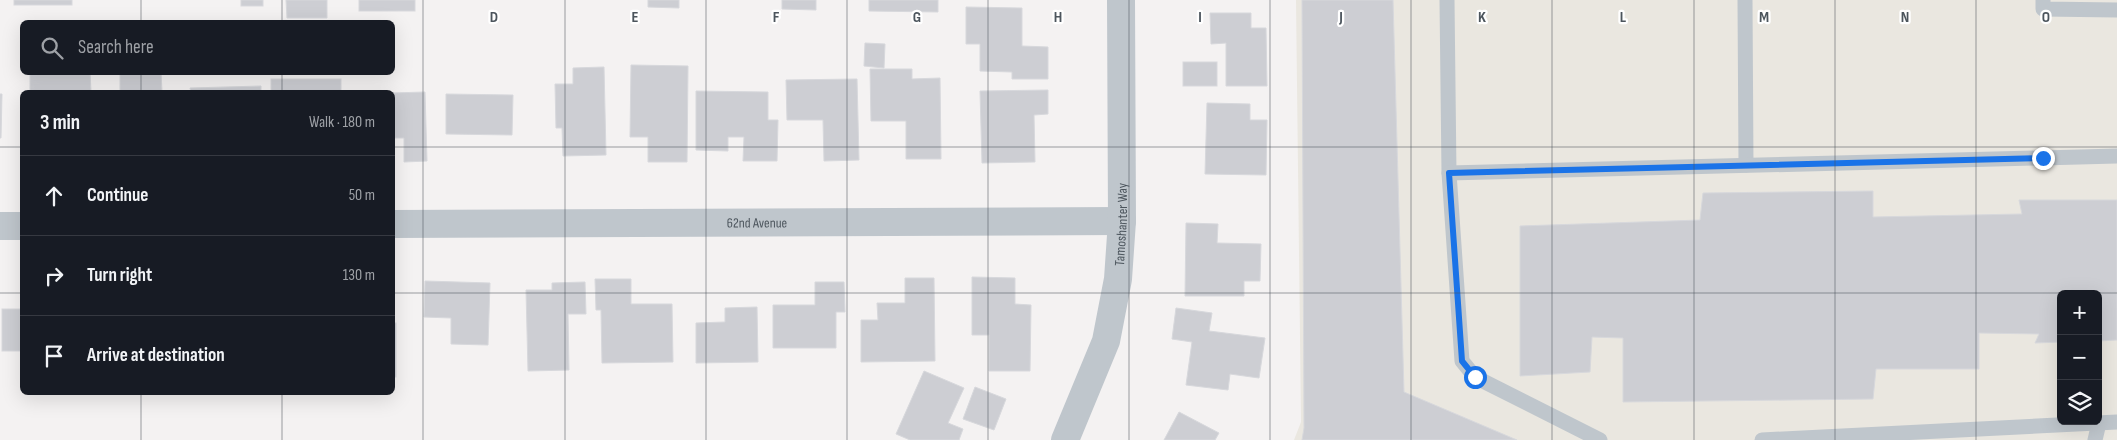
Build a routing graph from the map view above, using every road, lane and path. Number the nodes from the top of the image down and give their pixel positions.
1 (1121, 0) edge
2 (1447, 0) edge
3 (1745, 0) edge
4 (2043, 0) edge
5 (2117, 10) edge
6 (2117, 156) edge
7 (1746, 165) junction
8 (1449, 173) junction
9 (1122, 220) junction
10 (395, 224) edge
11 (0, 226) edge
12 (20, 226) edge
13 (2102, 422) edge
14 (2117, 422) edge
15 (2057, 424) edge
16 (2098, 425) edge
17 (1065, 440) edge
18 (1600, 440) edge
19 (1762, 440) edge
20 (2095, 440) edge

1 - 9 street, Tamoshanter Way
2 - 8 lane
3 - 7 lane
4 - 5 lane
6 - 7 lane
7 - 8 lane
8 - 18 lane
9 - 10 street, 62nd Avenue
9 - 17 street, Tamoshanter Way
11 - 12 street
13 - 14 lane
15 - 19 lane
16 - 20 lane

